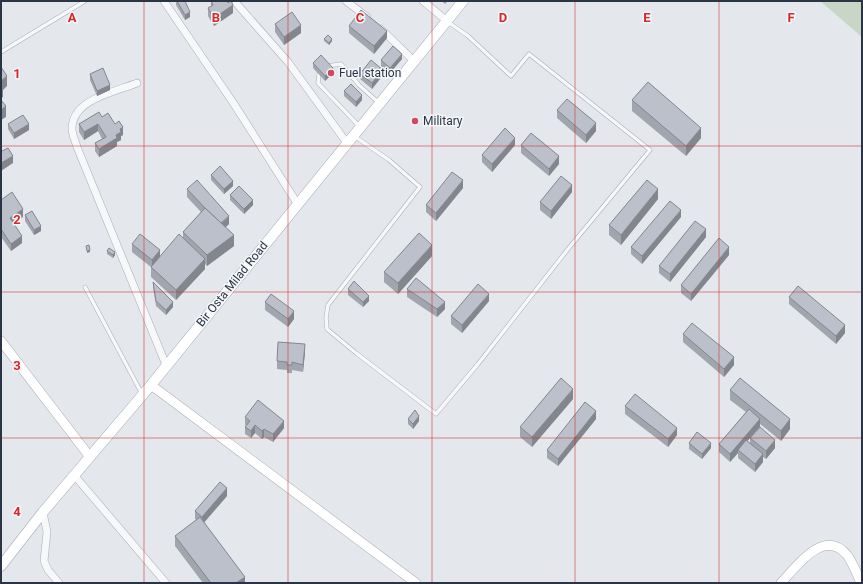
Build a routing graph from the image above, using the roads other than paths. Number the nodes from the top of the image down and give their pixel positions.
1 (85, 1) edge
2 (164, 1) edge
3 (346, 1) edge
4 (423, 1) edge
5 (463, 1) edge
6 (236, 3) dead end
7 (447, 21) junction
8 (1, 52) edge
9 (414, 61) junction
10 (327, 66) edge
11 (319, 74) edge
12 (137, 83) dead end
13 (379, 103) junction
14 (360, 127) junction
15 (350, 139) junction
16 (297, 203) junction
17 (86, 287) dead end
18 (1, 341) edge
19 (166, 365) junction
20 (151, 385) junction
21 (142, 395) junction
22 (90, 457) junction
23 (74, 475) junction
24 (43, 512) junction
25 (1, 566) edge
26 (59, 583) edge
27 (166, 583) edge
28 (416, 583) edge
29 (781, 583) edge
30 (861, 583) edge

1 - 8 lane
2 - 16 street
3 - 9 street
4 - 7 street
5 - 7 main road, Bir Osta Milad Road
6 - 15 street
7 - 9 main road, Bir Osta Milad Road
7 - 15 lane
9 - 13 main road, Bir Osta Milad Road
10 - 13 lane
11 - 14 lane
12 - 19 street
13 - 14 main road, Bir Osta Milad Road
14 - 15 main road, Bir Osta Milad Road
15 - 16 main road, Bir Osta Milad Road
16 - 19 main road, Bir Osta Milad Road
17 - 21 lane
18 - 22 street
19 - 20 main road, Bir Osta Milad Road
20 - 21 main road, Bir Osta Milad Road
20 - 28 street
21 - 22 main road, Bir Osta Milad Road
22 - 23 main road, Bir Osta Milad Road
23 - 24 main road, Bir Osta Milad Road
23 - 27 street
24 - 25 main road, Bir Osta Milad Road
24 - 26 street
29 - 30 street

